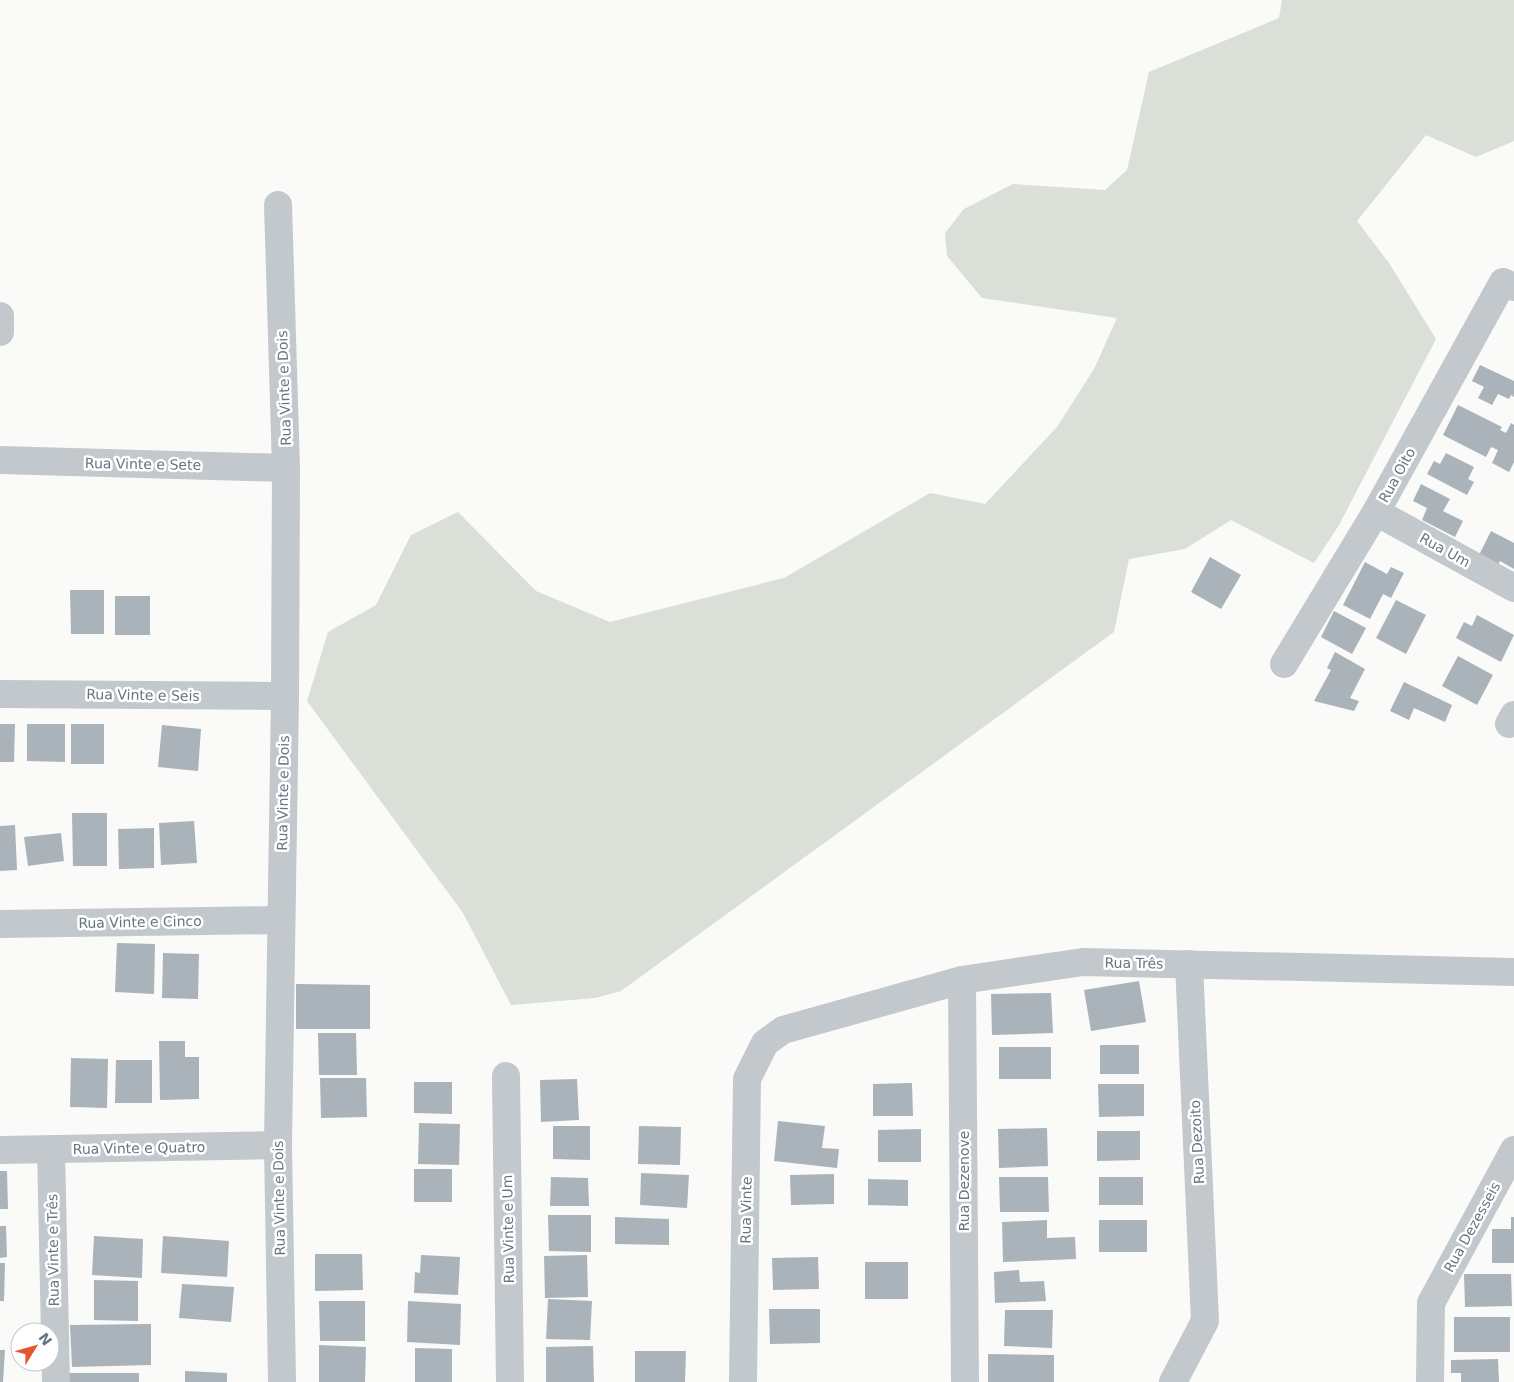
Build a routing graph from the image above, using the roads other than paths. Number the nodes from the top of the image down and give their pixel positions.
1 (278, 205) dead end
2 (1509, 284) edge
3 (0, 316) edge
4 (0, 332) edge
5 (0, 460) edge
6 (286, 468) junction
7 (1376, 512) junction
8 (1514, 588) edge
9 (1284, 664) dead end
10 (0, 694) edge
11 (285, 696) junction
12 (281, 920) junction
13 (0, 924) edge
14 (1189, 964) junction
15 (1514, 972) edge
16 (962, 980) junction
17 (766, 1042) joint
18 (506, 1076) dead end
19 (278, 1146) junction
20 (51, 1149) junction
21 (0, 1150) edge
22 (1514, 1150) edge
23 (56, 1382) edge
24 (282, 1382) edge
25 (510, 1382) edge
26 (743, 1382) edge
27 (965, 1382) edge
28 (1173, 1382) edge
29 (1430, 1382) edge

1 - 6 street, Rua Vinte e Dois
2 - 7 street, Rua Oito
3 - 4 street
5 - 6 street, Rua Vinte e Sete
6 - 11 street, Rua Vinte e Dois
7 - 8 street, Rua Um
7 - 9 street, Rua Oito
10 - 11 street, Rua Vinte e Seis
11 - 12 street, Rua Vinte e Dois
12 - 13 street, Rua Vinte e Cinco
12 - 19 street, Rua Vinte e Dois
14 - 15 street, Rua Três
14 - 16 street, Rua Três
14 - 28 street, Rua Dezoito
16 - 17 street, Rua Três
16 - 27 street, Rua Dezenove
17 - 26 street, Rua Vinte
18 - 25 street, Rua Vinte e Um
19 - 20 street, Rua Vinte e Quatro
19 - 24 street, Rua Vinte e Dois
20 - 21 street, Rua Vinte e Quatro
20 - 23 street, Rua Vinte e Três
22 - 29 street, Rua Dezesseis

